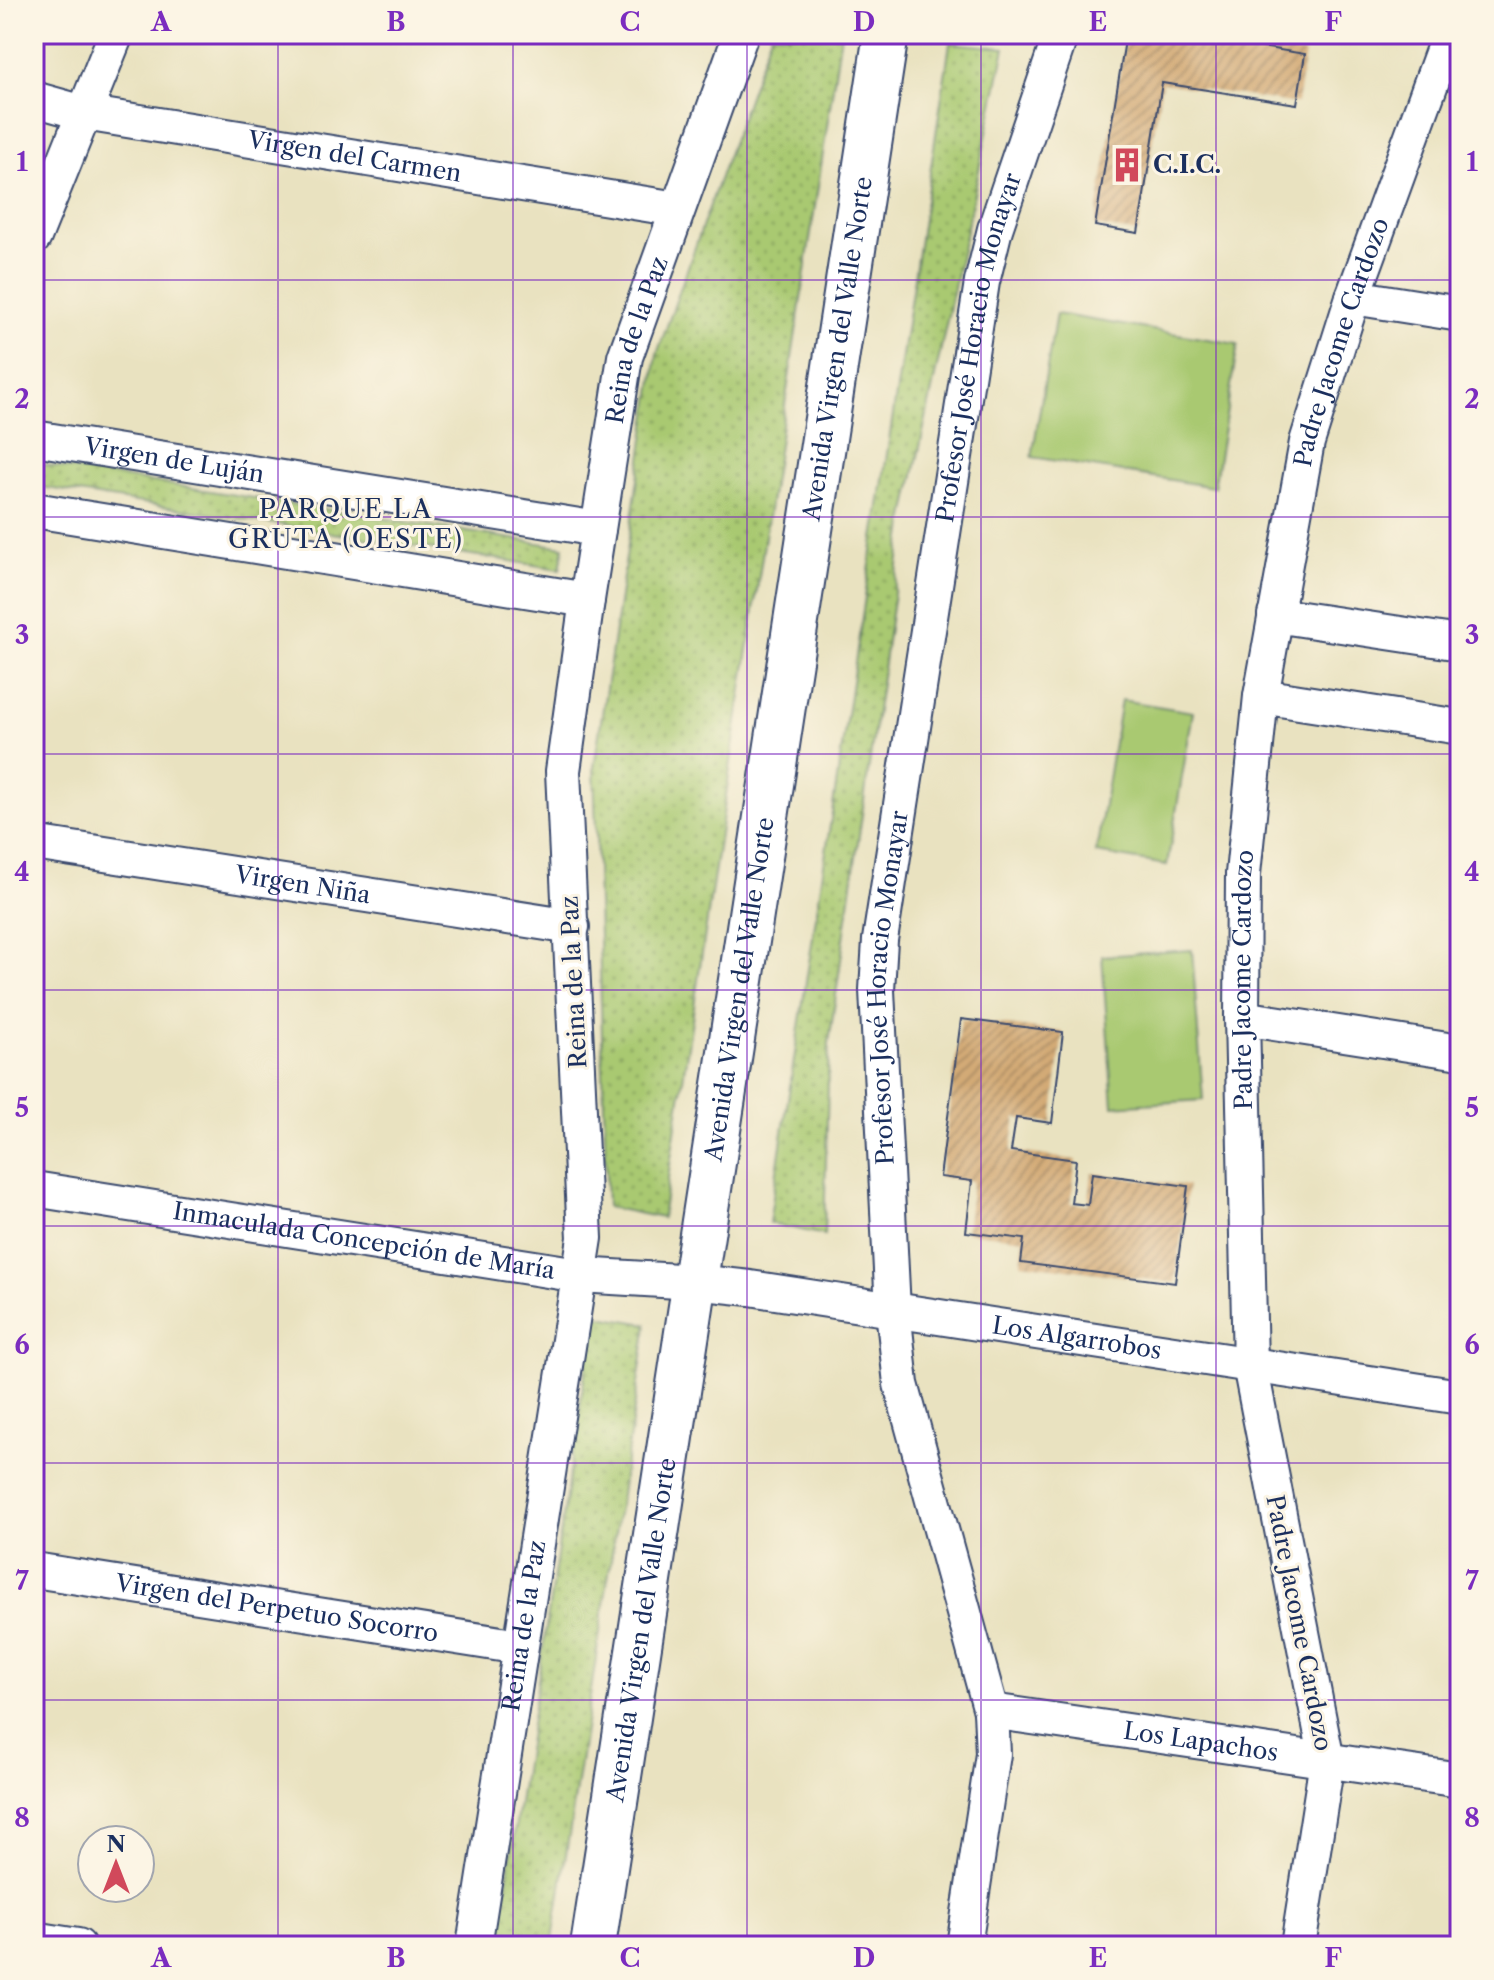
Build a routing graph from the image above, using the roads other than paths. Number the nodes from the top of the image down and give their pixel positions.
1 (116, 34) edge
2 (741, 34) edge
3 (886, 34) edge
4 (1061, 34) edge
5 (1449, 34) edge
6 (34, 99) edge
7 (84, 113) junction
8 (677, 209) junction
9 (34, 237) edge
10 (1353, 297) junction
11 (1460, 314) edge
12 (34, 438) edge
13 (34, 510) edge
14 (598, 529) junction
15 (587, 600) junction
16 (1275, 615) junction
17 (1460, 643) edge
18 (1261, 696) junction
19 (1460, 727) edge
20 (34, 843) edge
21 (572, 927) junction
22 (1242, 1018) junction
23 (1460, 1052) edge
24 (34, 1189) edge
25 (579, 1275) junction
26 (695, 1282) junction
27 (893, 1310) junction
28 (1250, 1365) junction
29 (1460, 1397) edge
30 (34, 1570) edge
31 (520, 1647) junction
32 (991, 1711) junction
33 (1327, 1761) junction
34 (1460, 1780) edge
35 (34, 1939) edge
36 (78, 1946) edge
37 (474, 1946) edge
38 (593, 1946) edge
39 (964, 1946) edge
40 (1298, 1946) edge

1 - 7 street
2 - 8 street, Reina de la Paz
3 - 26 main road, Avenida Virgen del Valle Norte
4 - 27 street, Profesor José Horacio Monayar
5 - 10 street, Padre Jacome Cardozo
6 - 7 street, Virgen del Carmen
7 - 8 street, Virgen del Carmen
7 - 9 street
8 - 14 street, Reina de la Paz
10 - 11 street
10 - 16 street, Padre Jacome Cardozo
12 - 14 street, Virgen de Luján
13 - 15 street
14 - 15 street, Reina de la Paz
15 - 21 street, Reina de la Paz
16 - 17 street
16 - 18 street, Padre Jacome Cardozo
18 - 19 street
18 - 22 street, Padre Jacome Cardozo
20 - 21 street, Virgen Niña
21 - 25 street, Reina de la Paz
22 - 23 street
22 - 28 street, Padre Jacome Cardozo
24 - 25 street, Inmaculada Concepción de María
25 - 26 street, Inmaculada Concepción de María
25 - 31 street, Reina de la Paz
26 - 27 street, Los Algarrobos
26 - 38 main road, Avenida Virgen del Valle Norte
27 - 28 street, Los Algarrobos
27 - 32 street, Profesor José Horacio Monayar
28 - 29 street, Los Algarrobos
28 - 33 street, Padre Jacome Cardozo
30 - 31 street, Virgen del Perpetuo Socorro
31 - 37 street, Reina de la Paz
32 - 33 street, Los Lapachos
32 - 39 street, Profesor José Horacio Monayar
33 - 34 street, Los Lapachos
33 - 40 street, Padre Jacome Cardozo
35 - 36 street

